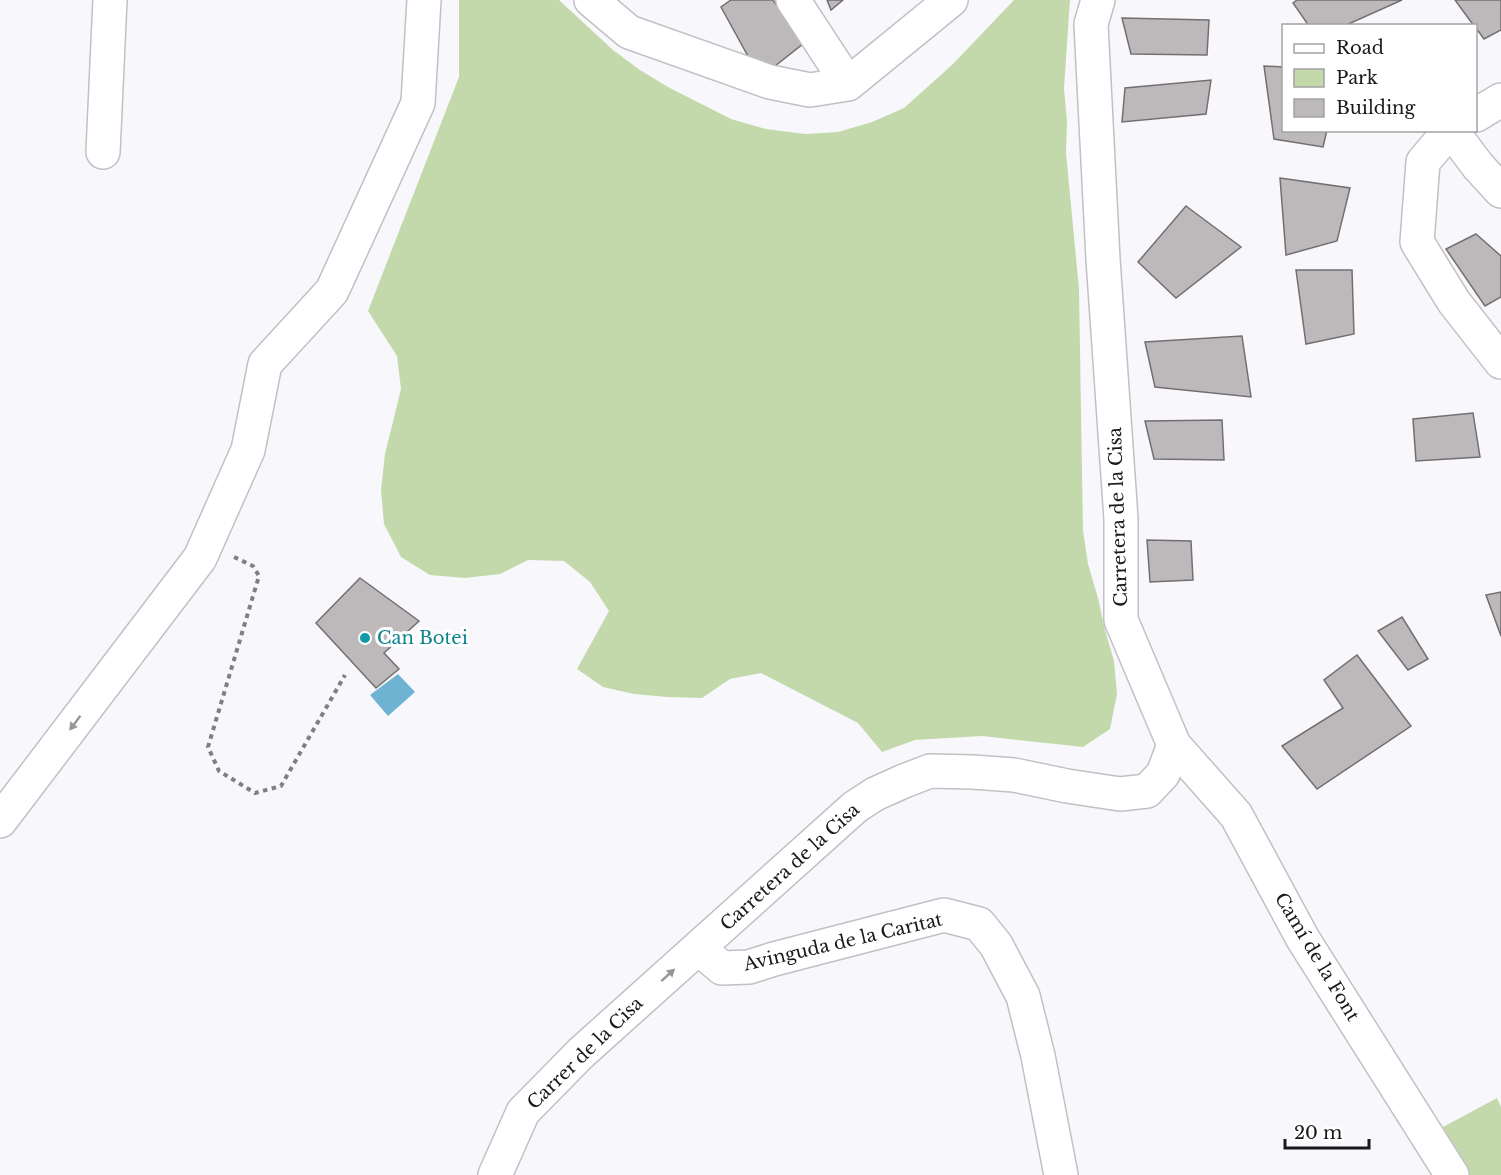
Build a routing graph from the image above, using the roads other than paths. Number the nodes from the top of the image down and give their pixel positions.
1 (110, 0) edge
2 (424, 0) edge
3 (591, 0) edge
4 (793, 0) edge
5 (951, 0) edge
6 (1098, 0) edge
7 (848, 84) junction
8 (1501, 100) edge
9 (1477, 114) edge
10 (1448, 132) edge
11 (1452, 132) edge
12 (103, 152) dead end
13 (1501, 191) edge
14 (1501, 362) edge
15 (1174, 745) junction
16 (0, 821) edge
17 (698, 948) junction
18 (495, 1175) edge
19 (1061, 1175) edge
20 (1452, 1175) edge

1 - 12 street
2 -> 16 street
3 - 7 street
4 - 7 street
5 - 7 street
6 - 15 street, Carretera de la Cisa
8 - 9 street
10 - 14 street
11 - 13 street
15 - 17 street, Carretera de la Cisa
15 - 20 street, Camí de la Font
18 -> 17 street, Carrer de la Cisa
17 - 19 street, Avinguda de la Caritat

